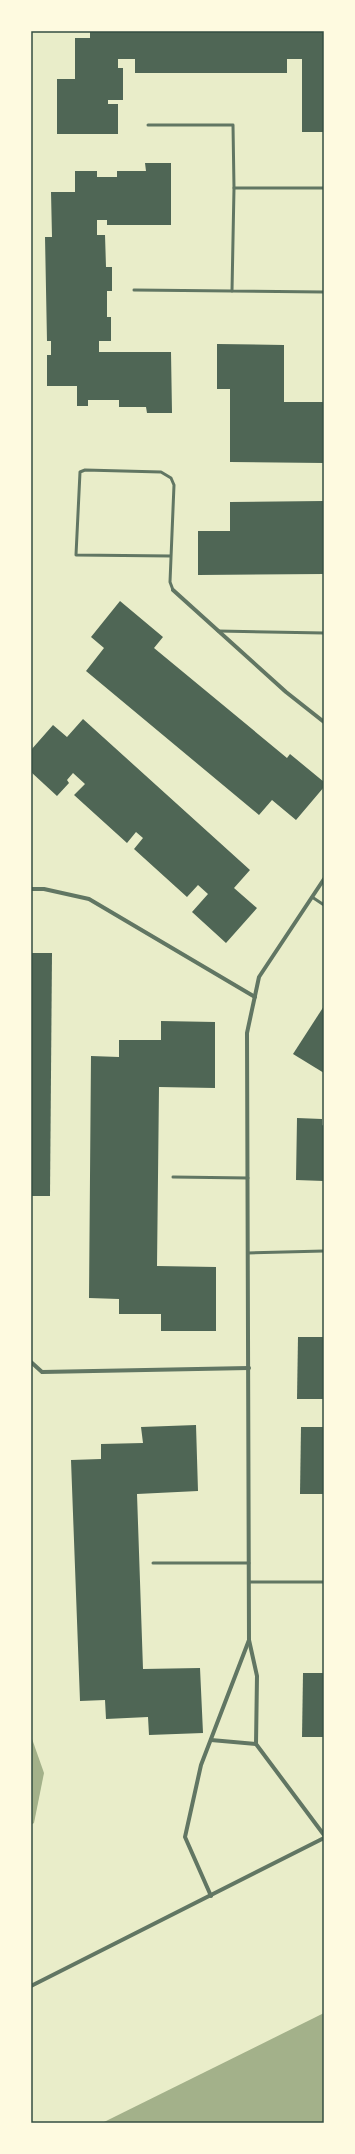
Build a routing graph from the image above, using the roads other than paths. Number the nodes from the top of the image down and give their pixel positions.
1 (148, 125) dead end
2 (234, 188) junction
3 (324, 188) edge
4 (134, 290) dead end
5 (232, 291) junction
6 (324, 292) edge
7 (172, 556) junction
8 (173, 590) joint
9 (216, 631) junction
10 (324, 633) edge
11 (324, 722) edge
12 (324, 879) edge
13 (31, 889) edge
14 (312, 897) junction
15 (324, 905) edge
16 (255, 997) junction
17 (173, 1177) dead end
18 (248, 1178) junction
19 (324, 1251) edge
20 (248, 1254) junction
21 (31, 1362) edge
22 (249, 1368) junction
23 (153, 1563) dead end
24 (250, 1563) junction
25 (250, 1582) junction
26 (324, 1582) edge
27 (250, 1640) junction
28 (211, 1740) junction
29 (256, 1744) junction
30 (324, 1836) edge
31 (211, 1896) junction
32 (31, 1986) edge

1 - 2 lane
2 - 3 lane
2 - 5 lane
4 - 5 lane
5 - 6 lane
7 - 7 lane
7 - 8 lane
8 - 9 street
9 - 10 lane
9 - 11 street
12 - 14 street
13 - 16 street
14 - 15 lane
14 - 16 street
16 - 18 street
17 - 18 lane
18 - 20 street
19 - 20 lane
20 - 22 street
21 - 22 street
22 - 24 street
23 - 24 lane
24 - 25 street
25 - 26 lane
25 - 27 street
27 - 28 street
27 - 29 street
28 - 29 street
28 - 31 street
29 - 30 street
30 - 31 street
31 - 32 street

